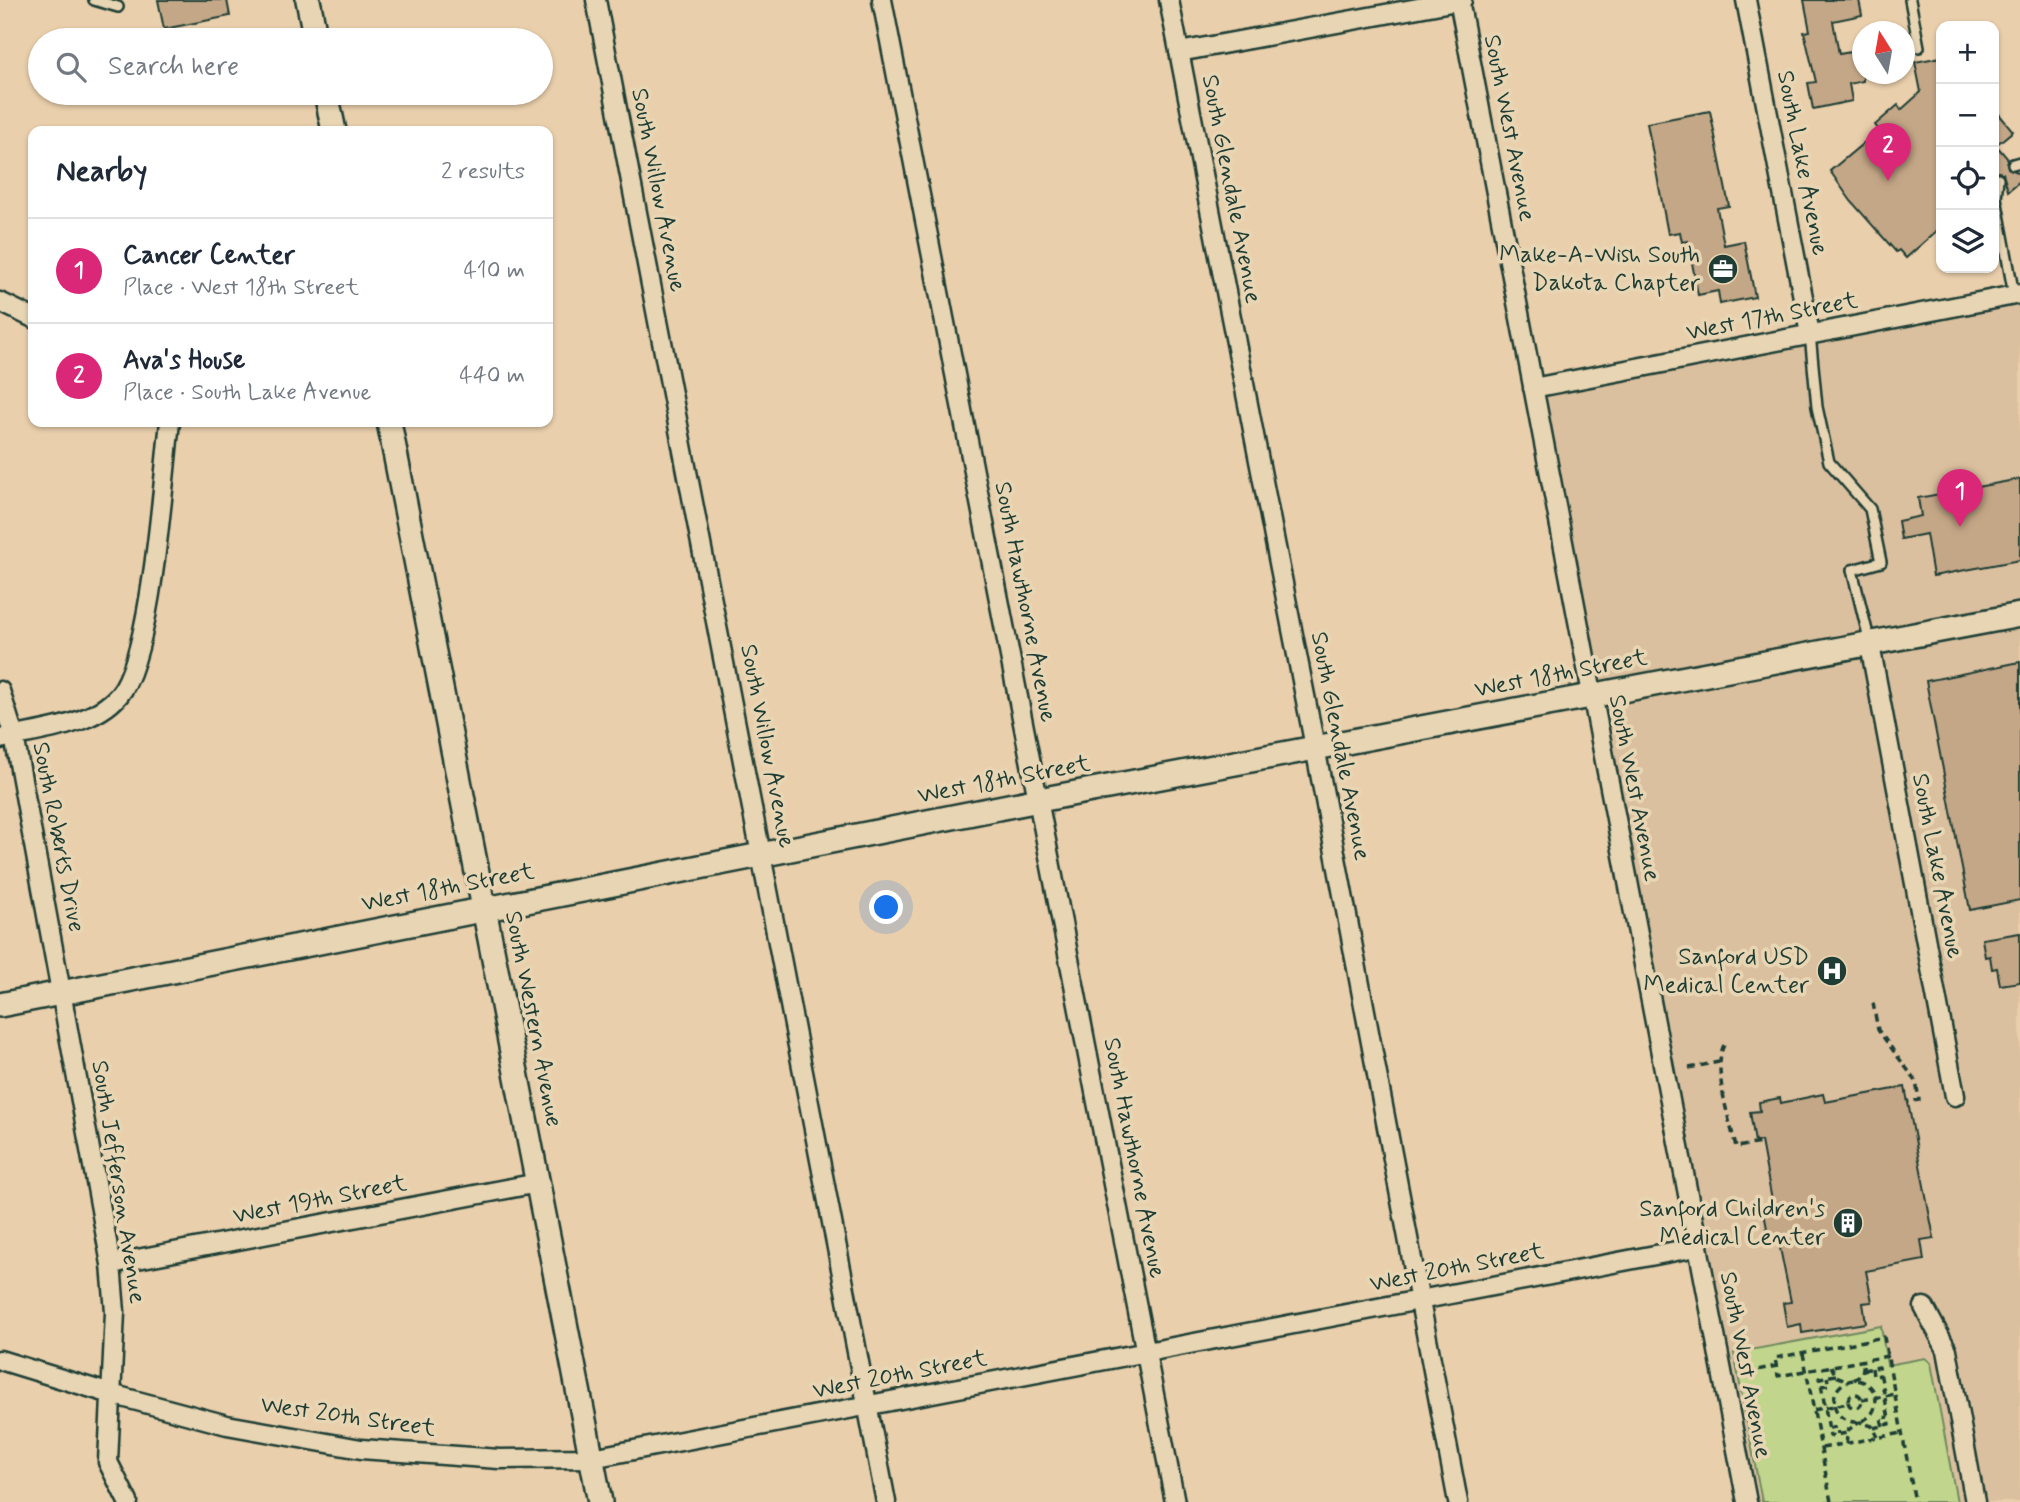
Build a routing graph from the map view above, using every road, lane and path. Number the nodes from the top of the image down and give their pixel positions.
1 (94, 0) edge
2 (308, 0) edge
3 (596, 0) edge
4 (883, 0) edge
5 (1169, 0) edge
6 (1460, 0) edge
7 (1746, 0) edge
8 (1910, 0) edge
9 (118, 7) dead end
10 (314, 28) edge
11 (1919, 47) dead end
12 (1180, 52) junction
13 (329, 105) edge
14 (333, 126) edge
15 (1999, 210) edge
16 (2017, 294) edge
17 (0, 302) edge
18 (28, 316) edge
19 (1810, 334) junction
20 (1533, 388) junction
21 (169, 427) edge
22 (390, 427) edge
23 (2020, 615) edge
24 (1870, 645) junction
25 (0, 691) edge
26 (1591, 695) junction
27 (7, 737) edge
28 (1315, 747) junction
29 (1039, 800) junction
30 (763, 854) junction
31 (484, 907) junction
32 (63, 992) junction
33 (1873, 1003) dead end
34 (0, 1005) edge
35 (1724, 1045) dead end
36 (1719, 1062) junction
37 (1689, 1068) dead end
38 (1955, 1096) dead end
39 (1908, 1102) dead end
40 (1761, 1143) dead end
41 (538, 1183) junction
42 (1697, 1247) junction
43 (111, 1264) junction
44 (1419, 1300) junction
45 (1924, 1307) dead end
46 (1802, 1353) junction
47 (1147, 1354) junction
48 (1888, 1356) junction
49 (1864, 1360) junction
50 (1777, 1366) junction
51 (1831, 1366) junction
52 (2, 1367) edge
53 (1872, 1368) junction
54 (1863, 1370) junction
55 (1806, 1371) junction
56 (1747, 1372) dead end
57 (1881, 1375) junction
58 (1836, 1376) junction
59 (1852, 1381) junction
60 (111, 1394) junction
61 (1895, 1394) junction
62 (1885, 1396) junction
63 (1876, 1397) junction
64 (1862, 1400) junction
65 (1848, 1403) junction
66 (1835, 1405) junction
67 (868, 1406) junction
68 (1825, 1407) junction
69 (1814, 1409) junction
70 (1860, 1422) junction
71 (1874, 1427) junction
72 (1829, 1428) junction
73 (1847, 1433) junction
74 (1902, 1433) junction
75 (1838, 1434) junction
76 (1878, 1437) junction
77 (1846, 1444) junction
78 (1821, 1449) junction
79 (592, 1458) junction
80 (128, 1502) edge
81 (600, 1502) edge
82 (886, 1502) edge
83 (1175, 1502) edge
84 (1458, 1502) edge
85 (1748, 1502) edge
86 (1831, 1502) edge
87 (1915, 1502) edge
88 (1975, 1502) edge

1 - 9 lane
2 - 10 street
3 - 30 street, South Willow Avenue
4 - 29 street, South Hawthorne Avenue
5 - 12 street, South Glendale Avenue
6 - 12 street
6 - 20 street, South West Avenue
7 - 19 street, South Lake Avenue
8 - 11 lane
12 - 28 street, South Glendale Avenue
13 - 14 street
15 - 16 lane
16 - 19 street, West 17th Street
17 - 18 street
19 - 20 street, West 17th Street
19 - 24 lane
20 - 26 street, South West Avenue
21 - 27 street
22 - 31 street, South Western Avenue
23 - 24 street, West 18th Street
24 - 26 street, West 18th Street
24 - 38 street, South Lake Avenue
25 - 27 street, South Roberts Drive
26 - 28 street, West 18th Street
26 - 42 street, South West Avenue
27 - 32 street, South Roberts Drive
28 - 29 street, West 18th Street
28 - 44 street, South Glendale Avenue
29 - 30 street, West 18th Street
29 - 47 street, South Hawthorne Avenue
30 - 31 street, West 18th Street
30 - 67 street, South Willow Avenue
31 - 32 street, West 18th Street
31 - 41 street, South Western Avenue
32 - 34 street, West 18th Street
32 - 43 street, South Jefferson Avenue
33 - 39 path
35 - 36 path
36 - 37 path
36 - 40 path
41 - 43 street, West 19th Street
41 - 79 street, South Western Avenue
42 - 44 street, West 20th Street
42 - 85 street, South West Avenue
43 - 60 street, South Jefferson Avenue
44 - 47 street, West 20th Street
44 - 84 street, South Glendale Avenue
45 - 88 street
46 - 48 path
46 - 50 path
46 - 55 path
47 - 67 street, West 20th Street
47 - 83 street, South Hawthorne Avenue
48 - 49 path
48 - 61 path
49 - 51 path
49 - 54 path
50 - 55 path
50 - 56 path
51 - 55 path
51 - 58 path
52 - 60 street, West 20th Street
53 - 54 path
53 - 57 path
53 - 57 path
54 - 59 path
55 - 69 path
57 - 62 path
58 - 59 path
58 - 68 path
59 - 63 path
59 - 66 path
60 - 79 street, West 20th Street
60 - 80 street, South Jefferson Avenue
61 - 62 path
61 - 74 path
62 - 63 path
62 - 71 path
63 - 64 path
63 - 70 path
64 - 65 path
64 - 65 path
65 - 66 path
66 - 68 path
66 - 70 path
67 - 79 street, West 20th Street
67 - 82 street, South Willow Avenue
68 - 69 path
68 - 72 path
69 - 78 path
70 - 71 path
70 - 73 path
71 - 76 path
72 - 75 path
72 - 75 path
73 - 75 path
73 - 77 path
74 - 76 path
74 - 87 path
76 - 77 path
77 - 78 path
78 - 86 path
79 - 81 street, South Western Avenue

